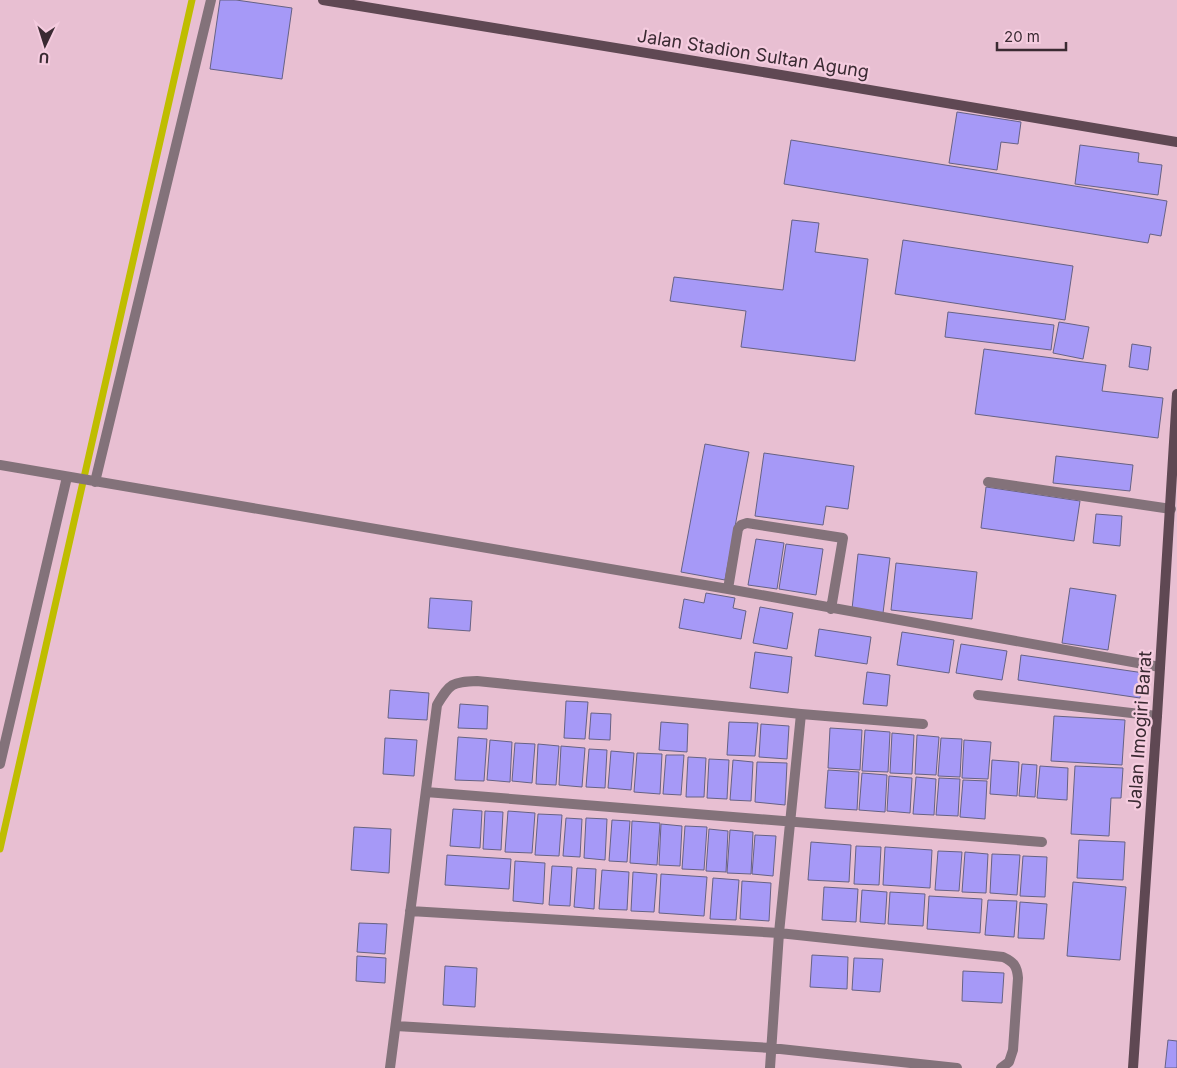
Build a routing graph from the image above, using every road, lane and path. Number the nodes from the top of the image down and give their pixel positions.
1 (211, 0) edge
2 (323, 0) edge
3 (1177, 142) edge
4 (1177, 394) edge
5 (0, 465) edge
6 (72, 478) junction
7 (91, 481) junction
8 (988, 482) dead end
9 (1171, 510) junction
10 (728, 589) junction
11 (831, 609) junction
12 (1160, 667) junction
13 (978, 695) dead end
14 (801, 714) junction
15 (1157, 716) junction
16 (923, 724) dead end
17 (0, 764) edge
18 (426, 792) junction
19 (791, 822) junction
20 (1042, 842) dead end
21 (410, 910) junction
22 (779, 933) junction
23 (396, 1026) junction
24 (771, 1048) junction
25 (390, 1068) edge
26 (770, 1068) edge
27 (957, 1068) edge
28 (1001, 1068) edge
29 (1133, 1068) edge

1 - 7 street
2 - 3 main road, Jalan Stadion Sultan Agung
4 - 9 main road, Jalan Imogiri Barat
5 - 6 street
6 - 7 street
6 - 17 street
7 - 10 street
8 - 9 street
9 - 12 main road, Jalan Imogiri Barat
10 - 11 street
10 - 11 street
11 - 12 street
12 - 15 main road, Jalan Imogiri Barat
13 - 15 street
14 - 16 street
14 - 18 street
14 - 19 street
15 - 29 main road, Jalan Imogiri Barat
18 - 19 street
18 - 21 street
19 - 20 street
19 - 22 street
21 - 22 street
21 - 23 street
22 - 24 street
22 - 28 street
23 - 24 street
23 - 25 street
24 - 26 street
24 - 27 street

